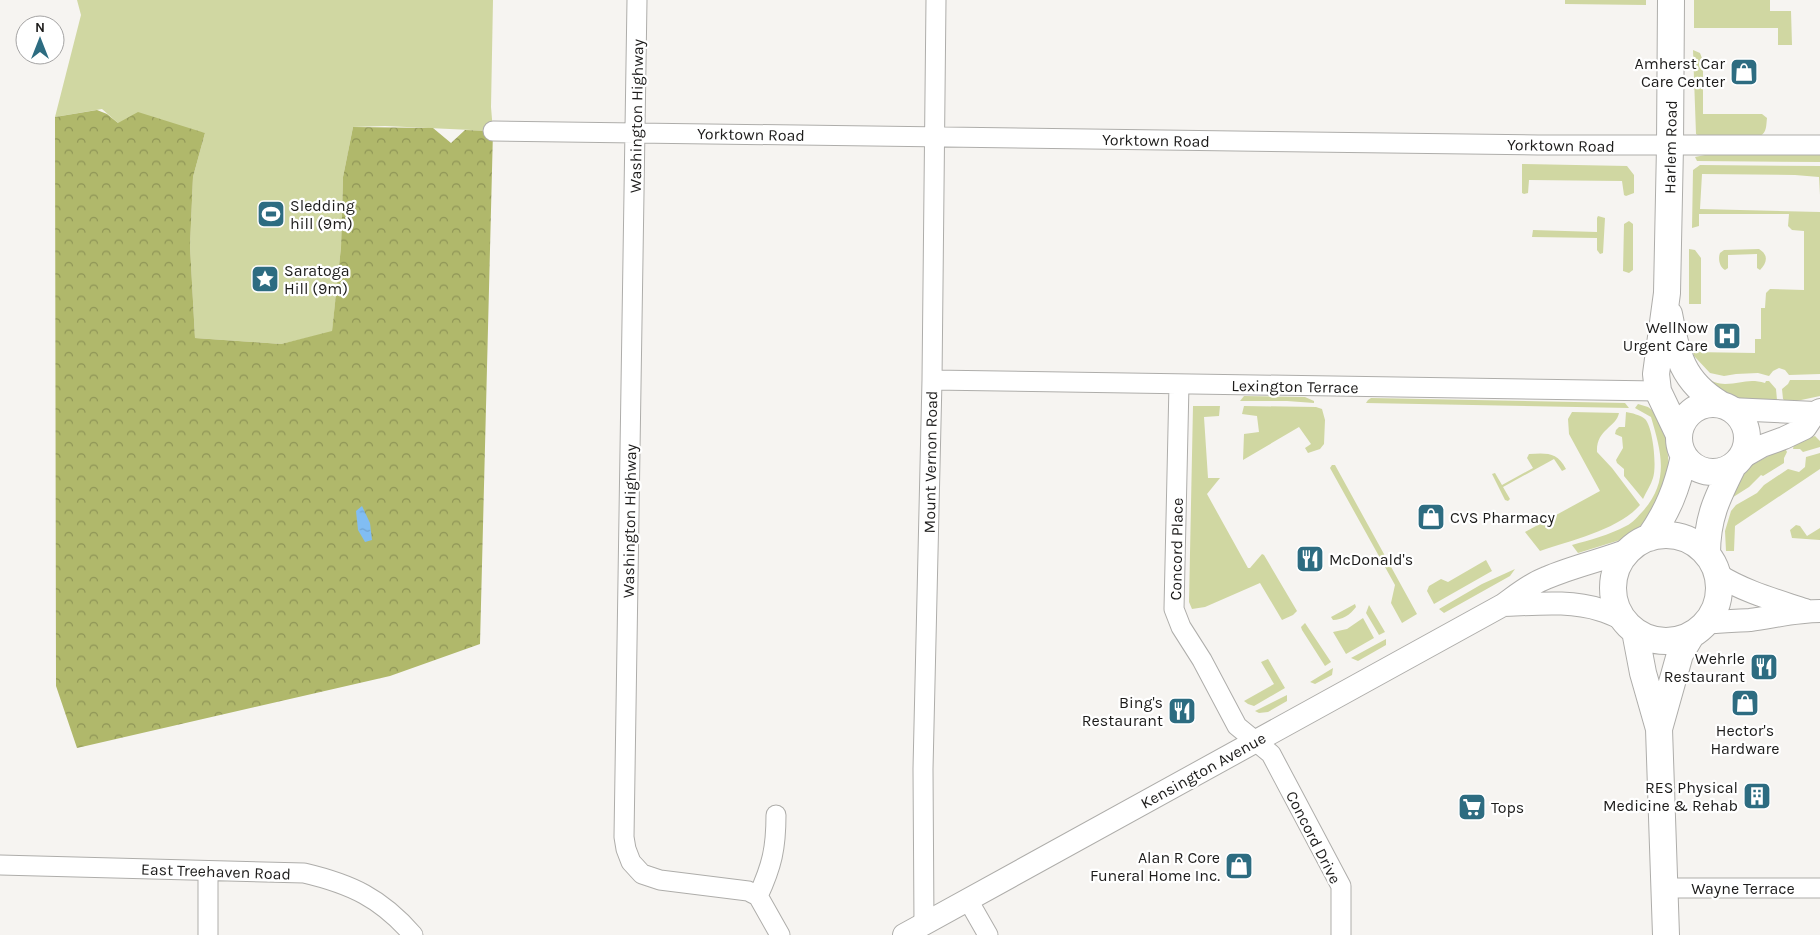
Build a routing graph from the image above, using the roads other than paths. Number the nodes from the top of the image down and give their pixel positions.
1 (638, 0) edge
2 (936, 0) edge
3 (1671, 0) edge
4 (492, 131) dead end
5 (635, 132) junction
6 (934, 137) junction
7 (1820, 145) edge
8 (1670, 146) junction
9 (1667, 293) junction
10 (932, 380) junction
11 (1179, 384) junction
12 (1658, 391) junction
13 (1725, 407) junction
14 (1818, 412) edge
15 (1681, 445) junction
16 (1737, 462) junction
17 (1640, 544) junction
18 (1713, 564) junction
19 (1503, 605) junction
20 (1814, 611) edge
21 (1629, 625) junction
22 (1699, 629) junction
23 (1659, 729) junction
24 (1255, 741) junction
25 (1280, 771) joint
26 (776, 815) dead end
27 (0, 865) edge
28 (208, 871) junction
29 (1665, 888) junction
30 (1820, 888) edge
31 (758, 896) junction
32 (968, 900) junction
33 (924, 924) junction
34 (208, 935) edge
35 (413, 935) edge
36 (780, 935) edge
37 (904, 935) edge
38 (988, 935) edge
39 (1341, 935) edge
40 (1666, 935) edge

1 - 5 street, Washington Highway
2 - 6 street, Mount Vernon Road
3 - 8 main road, Harlem Road
4 - 5 street, Yorktown Road
5 - 6 street, Yorktown Road
5 - 31 street, Washington Highway
6 - 8 street, Yorktown Road
6 - 10 street, Mount Vernon Road
7 - 8 street, Yorktown Road
8 - 9 main road, Harlem Road
9 - 12 main road, Harlem Road
9 - 13 main road, Harlem Road
10 - 11 street, Lexington Terrace
10 - 33 street, Mount Vernon Road
11 - 12 street, Lexington Terrace
11 - 24 street, Concord Place
12 - 15 main road, Harlem Road
13 - 14 street
13 - 15 main road
13 - 16 main road
14 - 16 street
15 - 16 main road
15 - 17 main road
16 - 18 main road
17 - 18 main road
17 - 19 street, Kensington Avenue
17 - 21 main road
18 - 20 street
18 - 22 main road
19 - 21 street, Kensington Avenue
19 - 24 street, Kensington Avenue
20 - 22 street
21 - 22 main road
21 - 23 main road
22 - 23 main road
23 - 29 main road
24 - 25 street, Concord Place
24 - 32 street, Kensington Avenue
25 - 39 street, Concord Drive
26 - 31 street
27 - 28 street, East Treehaven Road
28 - 34 street
28 - 35 street, East Treehaven Road
29 - 30 street, Wayne Terrace
29 - 40 main road
31 - 36 street
32 - 33 street, Kensington Avenue
32 - 38 street
33 - 37 street, Kensington Avenue

